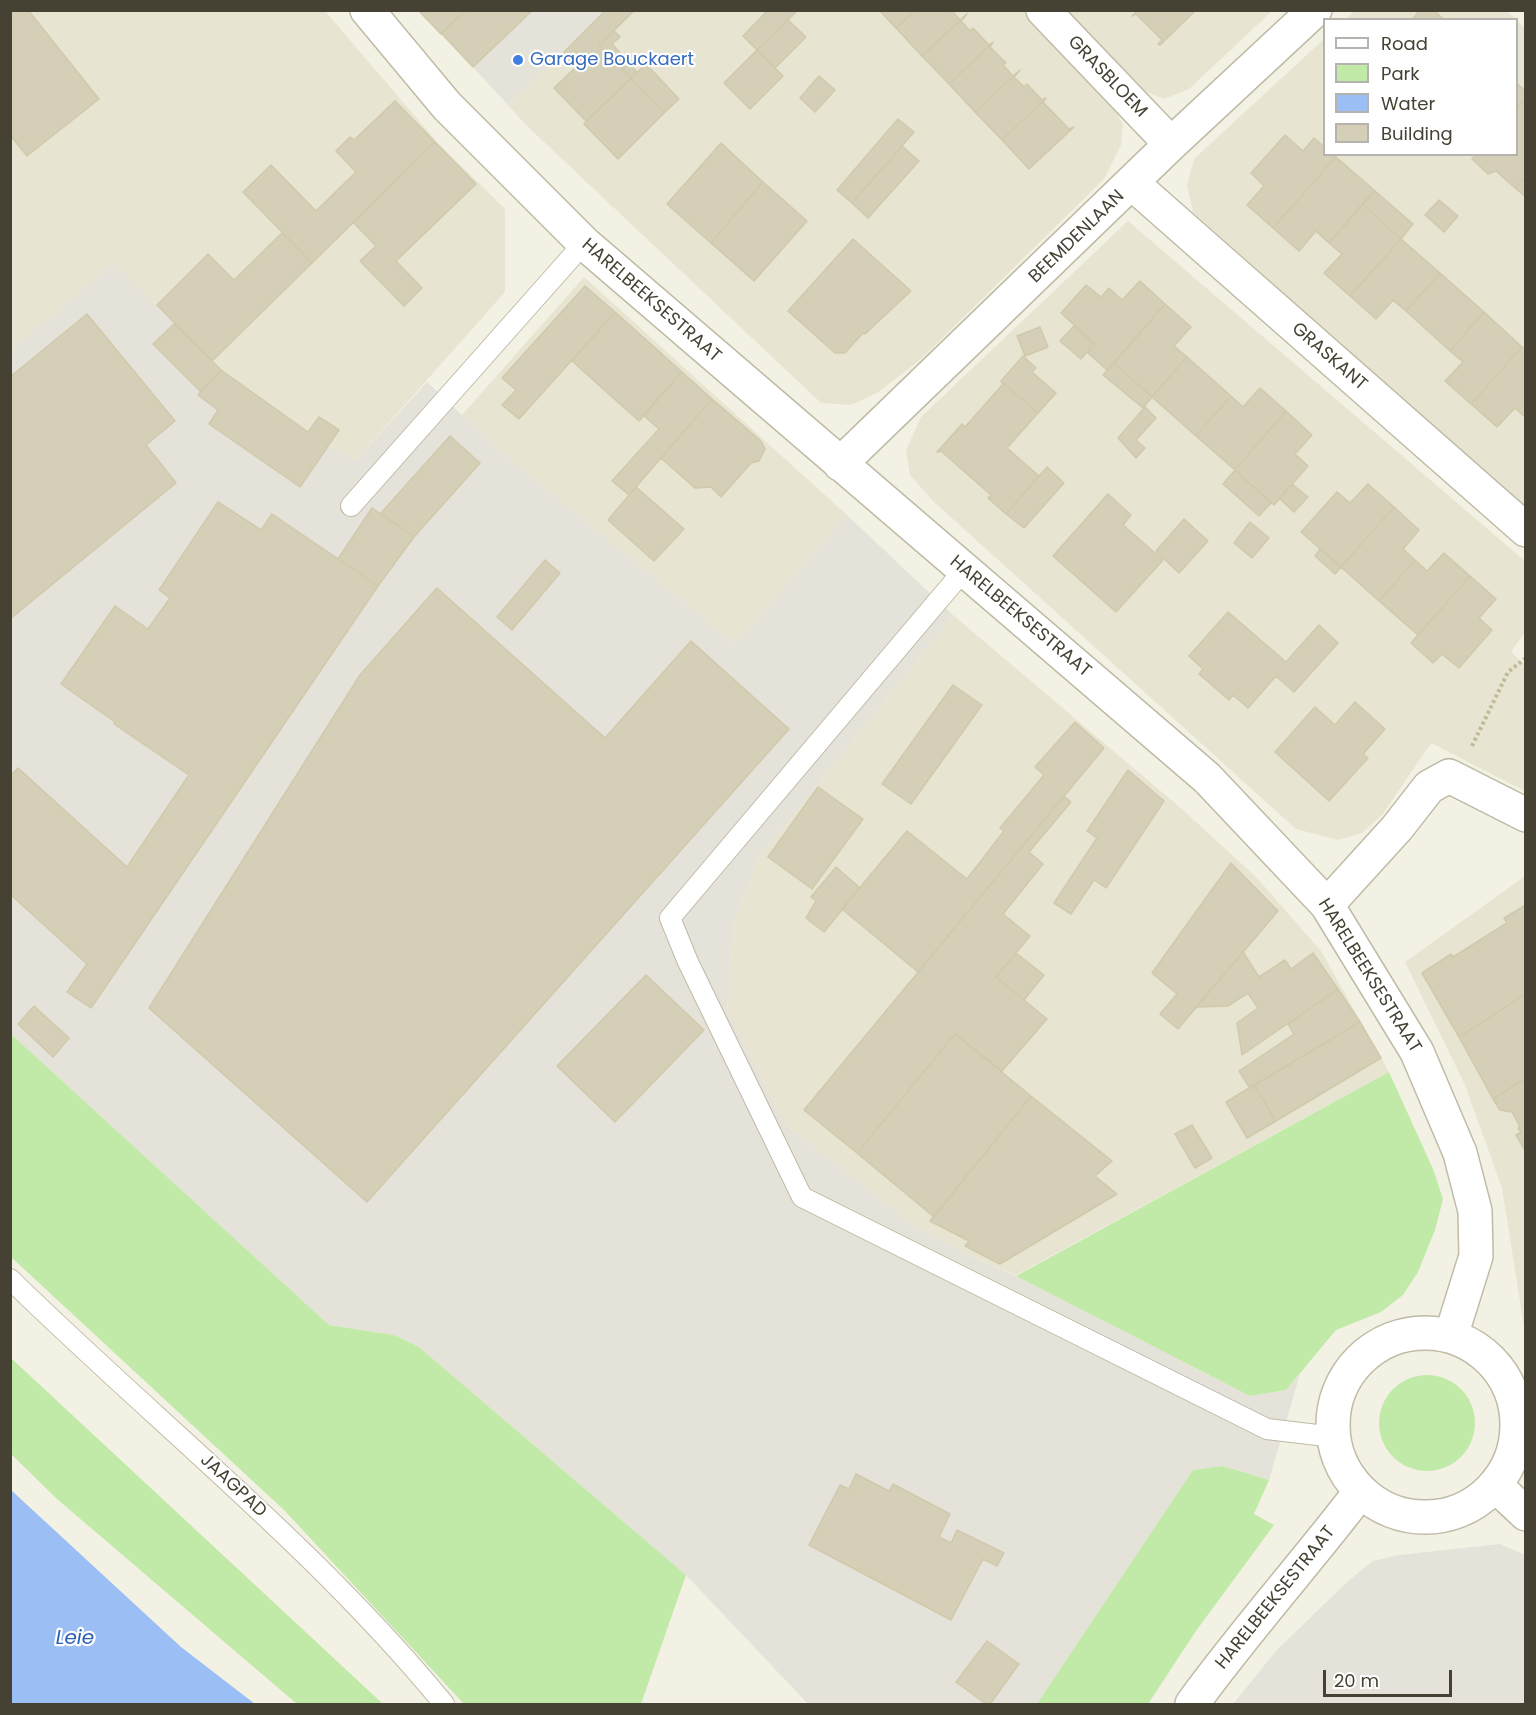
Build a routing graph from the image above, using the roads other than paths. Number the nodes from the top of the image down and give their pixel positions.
1 (367, 10) edge
2 (1043, 10) edge
3 (1315, 10) edge
4 (1171, 144) junction
5 (1133, 184) junction
6 (584, 243) junction
7 (840, 464) junction
8 (351, 506) dead end
9 (1526, 530) edge
10 (964, 570) junction
11 (1526, 815) edge
12 (1327, 905) junction
13 (10, 1279) edge
14 (1451, 1336) junction
15 (1334, 1437) junction
16 (1521, 1437) edge
17 (1495, 1485) junction
18 (1361, 1491) junction
19 (1526, 1514) edge
20 (444, 1704) edge
21 (1192, 1704) edge

1 - 6 street, HARELBEEKSESTRAAT
2 - 4 street, GRASBLOEM
3 - 4 street, BEEMDENLAAN
4 - 5 street, BEEMDENLAAN
5 - 7 street, BEEMDENLAAN
5 - 9 street, GRASKANT
6 - 7 street, HARELBEEKSESTRAAT
6 - 8 lane
7 - 10 street, HARELBEEKSESTRAAT
10 - 12 street, HARELBEEKSESTRAAT
10 - 15 lane
11 - 12 street
12 - 14 street, HARELBEEKSESTRAAT
13 - 20 lane, JAAGPAD
14 - 15 street
14 - 16 street
15 - 18 street
16 - 17 street
17 - 18 street
17 - 19 street
18 - 21 street, HARELBEEKSESTRAAT

